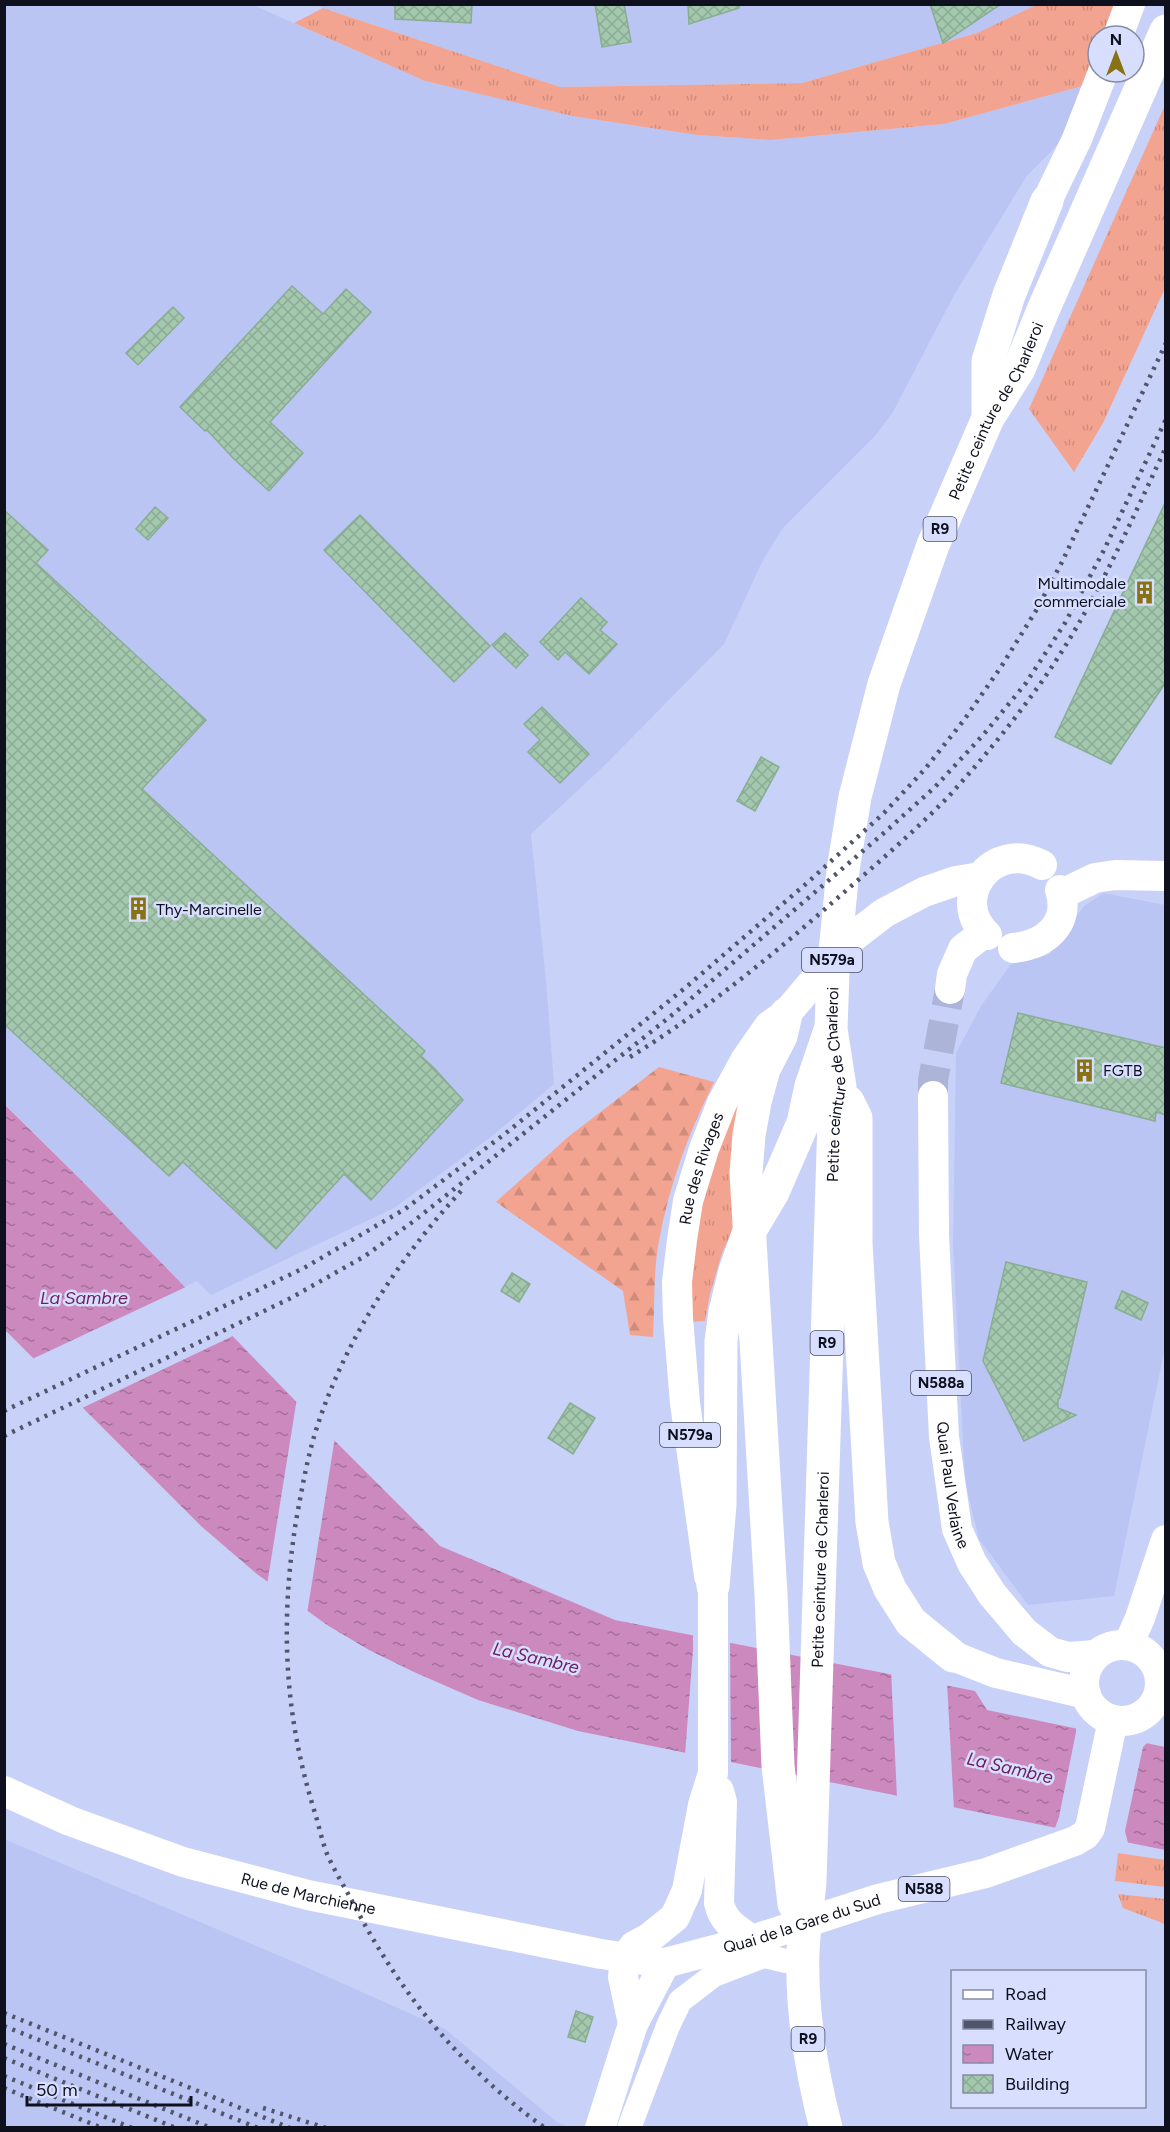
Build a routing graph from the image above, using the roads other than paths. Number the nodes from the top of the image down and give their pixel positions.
1 (1130, 4) edge
2 (1122, 24) edge
3 (1166, 31) edge
4 (1098, 84) edge
5 (1047, 201) joint
6 (988, 418) junction
7 (1042, 865) dead end
8 (1166, 876) edge
9 (980, 877) junction
10 (1013, 948) dead end
11 (950, 989) tunnel mouth
12 (786, 1014) junction
13 (831, 1029) junction
14 (840, 1087) junction
15 (933, 1096) tunnel mouth
16 (1166, 1540) edge
17 (713, 1587) junction
18 (1128, 1645) junction
19 (1095, 1655) junction
20 (953, 1656) joint
21 (1086, 1694) junction
22 (1161, 1700) edge
23 (1113, 1722) junction
24 (4, 1791) edge
25 (710, 1828) junction
26 (752, 1940) junction
27 (794, 1955) junction
28 (625, 1959) junction
29 (665, 1963) junction
30 (633, 2024) junction
31 (622, 2064) junction
32 (600, 2127) edge
33 (616, 2127) edge
34 (629, 2127) edge
35 (826, 2127) edge

1 - 2 main road
3 - 6 highway, Petite ceinture de Charleroi / R9
4 - 5 main road
5 - 6 highway
6 - 13 highway, Petite ceinture de Charleroi / R9
7 - 9 main road
8 - 10 main road
9 - 11 main road
9 - 12 main road, Rue des Rivages / N579a
12 - 17 main road, Rue des Rivages / N579a
12 - 27 highway
13 - 14 highway, Petite ceinture de Charleroi / R9
13 - 17 highway
14 - 20 highway
14 - 27 highway, Petite ceinture de Charleroi / R9
15 - 19 main road, Quai Paul Verlaine / N588a
16 - 18 main road
17 - 25 main road, N579a
18 - 19 main road, N588a
18 - 22 main road
19 - 21 main road
20 - 21 main road
21 - 23 main road
22 - 23 main road
23 - 26 main road, Quai de la Gare du Sud / N588
24 - 28 main road, Rue de Marchienne
25 - 26 main road, N579a
25 - 28 main road, N579a
26 - 29 main road, Quai de la Gare du Sud / N588
27 - 34 street
27 - 35 highway, Petite ceinture de Charleroi / R9
28 - 29 main road, Rue de Marchienne
28 - 30 main road
29 - 30 main road
30 - 31 main road
31 - 32 main road
31 - 33 main road

